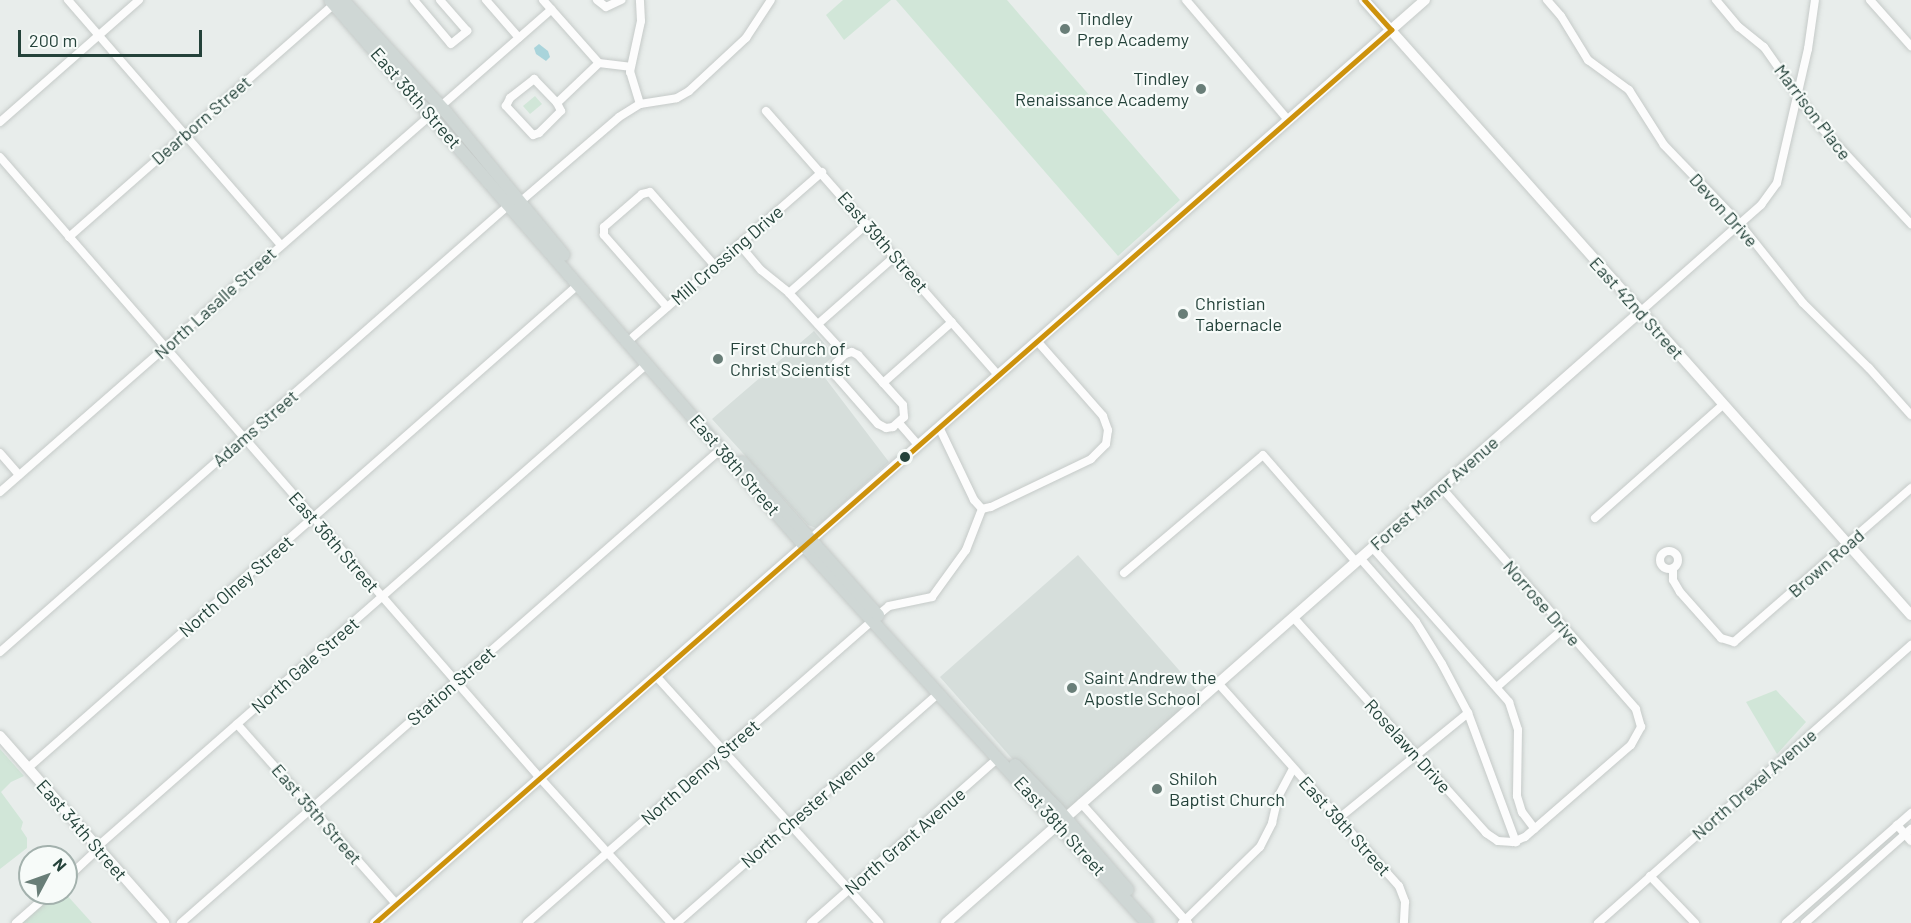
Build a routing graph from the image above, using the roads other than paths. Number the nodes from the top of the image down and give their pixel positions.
1 (68, 0) edge
2 (139, 0) edge
3 (414, 0) edge
4 (441, 0) edge
5 (486, 0) edge
6 (543, 0) edge
7 (597, 0) edge
8 (621, 0) edge
9 (640, 0) edge
10 (771, 0) edge
11 (1186, 0) edge
12 (1364, 0) edge
13 (1425, 0) edge
14 (1547, 0) edge
15 (1716, 0) edge
16 (1815, 0) edge
17 (1870, 0) edge
18 (336, 1) edge
19 (552, 9) junction
20 (1391, 30) junction
21 (99, 35) junction
22 (519, 38) junction
23 (1911, 46) edge
24 (599, 63) junction
25 (630, 67) junction
26 (1797, 95) junction
27 (557, 103) junction
28 (640, 104) junction
29 (441, 105) junction
30 (766, 111) dead end
31 (430, 114) junction
32 (1288, 120) junction
33 (0, 122) edge
34 (185, 134) junction
35 (0, 157) edge
36 (822, 172) junction
37 (515, 203) junction
38 (867, 224) junction
39 (1740, 224) junction
40 (1911, 224) edge
41 (69, 237) junction
42 (281, 244) junction
43 (739, 244) junction
44 (895, 256) junction
45 (715, 266) junction
46 (579, 284) junction
47 (789, 293) junction
48 (667, 308) junction
49 (1640, 312) junction
50 (952, 322) junction
51 (818, 324) junction
52 (633, 337) junction
53 (1037, 341) junction
54 (165, 347) junction
55 (845, 354) junction
56 (647, 364) junction
57 (998, 375) junction
58 (883, 383) junction
59 (1724, 404) junction
60 (1911, 416) edge
61 (899, 423) junction
62 (939, 427) junction
63 (243, 439) junction
64 (918, 446) junction
65 (721, 449) junction
66 (0, 453) edge
67 (19, 475) junction
68 (1441, 487) junction
69 (1911, 488) edge
70 (0, 492) edge
71 (982, 509) junction
72 (314, 518) junction
73 (1595, 518) dead end
74 (808, 543) junction
75 (1848, 543) junction
76 (1372, 547) junction
77 (1358, 560) junction
78 (1673, 568) dead end
79 (1124, 573) dead end
80 (382, 597) junction
81 (1911, 615) edge
82 (1293, 617) junction
83 (875, 618) junction
84 (1564, 628) junction
85 (1911, 645) edge
86 (0, 652) edge
87 (656, 676) junction
88 (456, 681) junction
89 (1218, 683) junction
90 (1498, 686) junction
91 (939, 693) junction
92 (1468, 713) junction
93 (237, 724) junction
94 (0, 736) edge
95 (724, 751) junction
96 (1417, 756) junction
97 (998, 758) junction
98 (28, 768) junction
99 (1293, 769) junction
100 (540, 778) junction
101 (1081, 803) junction
102 (312, 808) junction
103 (1911, 813) edge
104 (1338, 819) junction
105 (1061, 820) junction
106 (790, 824) junction
107 (1897, 825) junction
108 (1535, 829) junction
109 (1908, 831) edge
110 (1911, 841) edge
111 (1516, 842) junction
112 (97, 848) junction
113 (607, 853) junction
114 (78, 867) edge
115 (1650, 876) junction
116 (849, 890) junction
117 (396, 904) junction
118 (36, 905) edge
119 (1185, 922) edge
120 (16, 923) edge
121 (164, 923) edge
122 (181, 923) edge
123 (375, 923) edge
124 (527, 923) edge
125 (671, 923) edge
126 (677, 923) edge
127 (811, 923) edge
128 (879, 923) edge
129 (945, 923) edge
130 (1147, 923) edge
131 (1156, 923) edge
132 (1404, 923) edge
133 (1598, 923) edge
134 (1695, 923) edge
135 (1786, 923) edge
136 (1805, 923) edge

1 - 21 street
2 - 21 street
3 - 4 street
5 - 22 street
6 - 19 street
7 - 8 street
9 - 25 street
10 - 28 street
11 - 32 street
12 - 20 street, East 42nd Street
13 - 20 street
14 - 39 street, Devon Drive
15 - 26 street, Marrison Place
16 - 26 street, Forest Manor Avenue
17 - 23 street
18 - 29 main road, East 38th Street
18 - 31 main road, East 38th Street
18 - 34 street, Dearborn Street
19 - 22 street, North Lasalle Street
19 - 24 street
20 - 32 street
20 - 49 street, East 42nd Street
21 - 33 street
21 - 34 street
22 - 29 street, North Lasalle Street
24 - 25 street
24 - 27 street
25 - 28 street
26 - 39 street, Forest Manor Avenue
26 - 40 street, Marrison Place
27 - 27 street
28 - 37 street, Adams Street
29 - 31 street, North Lasalle Street
29 - 37 main road, East 38th Street
30 - 36 street, East 39th Street
31 - 37 main road, East 38th Street
31 - 42 street, North Lasalle Street
32 - 53 street
34 - 41 street, Dearborn Street
34 - 42 street
35 - 41 street, East 36th Street
36 - 38 street, East 39th Street
36 - 43 street, Mill Crossing Drive
37 - 46 main road, East 38th Street
37 - 52 main road, East 38th Street
37 - 63 street, Adams Street
38 - 44 street, East 39th Street
38 - 47 street
39 - 49 street, Forest Manor Avenue
39 - 60 street, Devon Drive
41 - 54 street, East 36th Street
42 - 54 street, North Lasalle Street
43 - 45 street, Mill Crossing Drive
43 - 47 street
44 - 50 street, East 39th Street
44 - 51 street
45 - 48 street, Mill Crossing Drive
45 - 48 street
46 - 56 main road, East 38th Street
46 - 72 street, North Olney Street
47 - 51 street
48 - 52 street, Mill Crossing Drive
49 - 59 street, East 42nd Street
49 - 68 street, Forest Manor Avenue
50 - 57 street, East 39th Street
50 - 58 street
51 - 55 street
52 - 74 main road, East 38th Street
53 - 57 street
53 - 71 street
54 - 63 street, East 36th Street
54 - 67 street, North Lasalle Street
55 - 58 street
55 - 61 street
56 - 65 main road, East 38th Street
56 - 80 street, North Gale Street
57 - 62 street
58 - 61 street
59 - 73 street
59 - 75 street, East 42nd Street
61 - 64 street
62 - 64 street
62 - 71 street
63 - 72 street, East 36th Street
63 - 86 street, Adams Street
64 - 74 street
65 - 74 main road, East 38th Street
65 - 88 street, Station Street
66 - 67 street
67 - 70 street, North Lasalle Street
68 - 76 street, Forest Manor Avenue
68 - 84 street, Norrose Drive
69 - 75 street, Brown Road
71 - 83 street, North Denny Street
72 - 80 street, East 36th Street
72 - 98 street, North Olney Street
74 - 83 main road, East 38th Street
74 - 87 street
75 - 78 street, Brown Road
75 - 81 street, East 42nd Street
76 - 77 street, Forest Manor Avenue
76 - 90 street
77 - 79 street
77 - 82 street, Forest Manor Avenue
77 - 92 street
80 - 88 street, East 36th Street
80 - 93 street, North Gale Street
82 - 89 street, Forest Manor Avenue
82 - 96 street, Roselawn Drive
83 - 91 main road, East 38th Street
83 - 95 street, North Denny Street
83 - 105 main road, East 38th Street
84 - 90 street
84 - 108 street, Norrose Drive
85 - 115 street, North Drexel Avenue
87 - 95 street
87 - 100 street
88 - 100 street, East 36th Street
88 - 102 street, Station Street
89 - 99 street, East 39th Street
89 - 101 street, Forest Manor Avenue
90 - 108 street
91 - 97 main road, East 38th Street
91 - 106 street, North Chester Avenue
92 - 96 street
92 - 111 street
93 - 102 street, East 35th Street
93 - 112 street, North Gale Street
94 - 98 street, East 34th Street
95 - 106 street
95 - 113 street, North Denny Street
96 - 104 street
96 - 111 street, Roselawn Drive
97 - 105 main road, East 38th Street
97 - 116 street, North Grant Avenue
98 - 112 street, East 34th Street
99 - 104 street, East 39th Street
99 - 119 street
100 - 113 street, East 36th Street
100 - 117 street
101 - 105 street, Forest Manor Avenue
101 - 119 street
102 - 117 street, East 35th Street
102 - 122 street, Station Street
103 - 107 street
104 - 132 street, East 39th Street
105 - 129 street, Forest Manor Avenue
105 - 130 main road, East 38th Street
105 - 131 main road, East 38th Street
106 - 116 street
106 - 126 street, North Chester Avenue
107 - 109 street
107 - 135 street
108 - 111 street
109 - 110 street
109 - 136 street
112 - 114 street, North Gale Street
112 - 121 street, East 34th Street
113 - 124 street, North Denny Street
113 - 125 street, East 36th Street
115 - 133 street, North Drexel Avenue
115 - 134 street
116 - 127 street, North Grant Avenue
116 - 128 street
117 - 123 street
118 - 120 street

